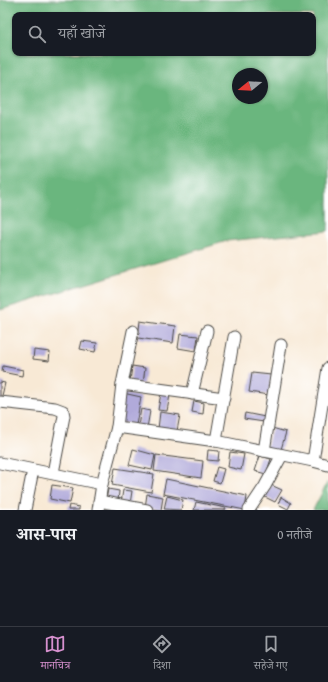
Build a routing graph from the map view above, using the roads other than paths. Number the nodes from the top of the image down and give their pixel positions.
1 (133, 331) dead end
2 (207, 331) dead end
3 (234, 337) dead end
4 (281, 345) dead end
5 (328, 368) edge
6 (122, 384) junction
7 (192, 394) junction
8 (224, 398) junction
9 (0, 402) edge
10 (117, 428) junction
11 (216, 441) junction
12 (264, 451) junction
13 (282, 456) junction
14 (313, 461) junction
15 (0, 463) edge
16 (328, 466) edge
17 (33, 470) junction
18 (53, 473) junction
19 (102, 484) junction
20 (98, 505) edge
21 (26, 510) edge
22 (147, 510) edge
23 (249, 510) edge

1 - 6 street
2 - 7 street
3 - 8 street
4 - 12 street
5 - 14 street
6 - 7 street
6 - 10 street
7 - 8 street
8 - 11 street
9 - 18 street
10 - 11 street
10 - 19 street
11 - 12 street
12 - 13 street
13 - 14 street
13 - 23 street
14 - 16 street
15 - 17 street
17 - 18 street
17 - 21 street
18 - 19 street
19 - 20 street
20 - 22 street

